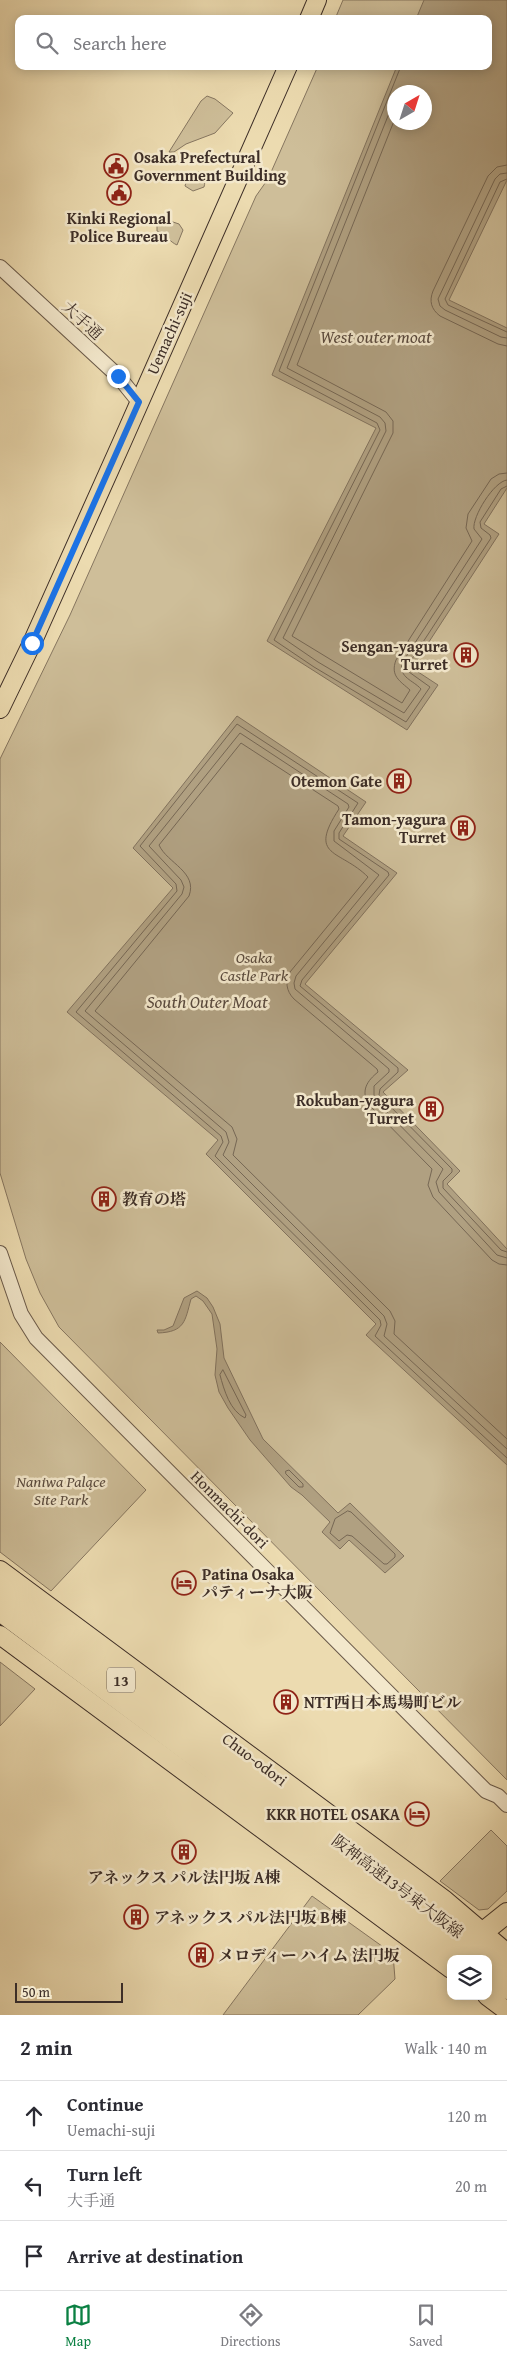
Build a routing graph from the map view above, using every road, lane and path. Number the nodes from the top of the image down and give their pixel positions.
1 (317, 0) edge
2 (311, 15) edge
3 (286, 70) edge
4 (0, 267) edge
5 (139, 402) junction
6 (0, 709) edge
7 (0, 1253) edge
8 (0, 1570) edge
9 (0, 1590) edge
10 (0, 1611) edge
11 (0, 1635) edge
12 (237, 1777) junction
13 (507, 1805) edge
14 (507, 1913) edge
15 (482, 1933) junction
16 (507, 1953) edge
17 (461, 1955) edge
18 (447, 1966) edge
19 (507, 1967) edge
20 (492, 1978) edge
21 (507, 1989) edge
22 (492, 2000) edge
23 (507, 2011) edge

1 - 2 main road
3 - 5 main road, Uemachi-suji
4 - 5 street, 大手通
5 - 6 main road, Uemachi-suji
7 - 13 street
8 - 15 main road, Chuo-odori
9 - 12 highway, 阪神高速13号東大阪線 / 13
10 - 12 highway, 阪神高速13号東大阪線 / 13
11 - 18 main road
12 - 17 highway, 阪神高速13号東大阪線 / 13
12 - 19 highway, 阪神高速13号東大阪線 / 13
14 - 15 highway
15 - 16 main road, Chuo-odori
20 - 21 highway
22 - 23 main road

